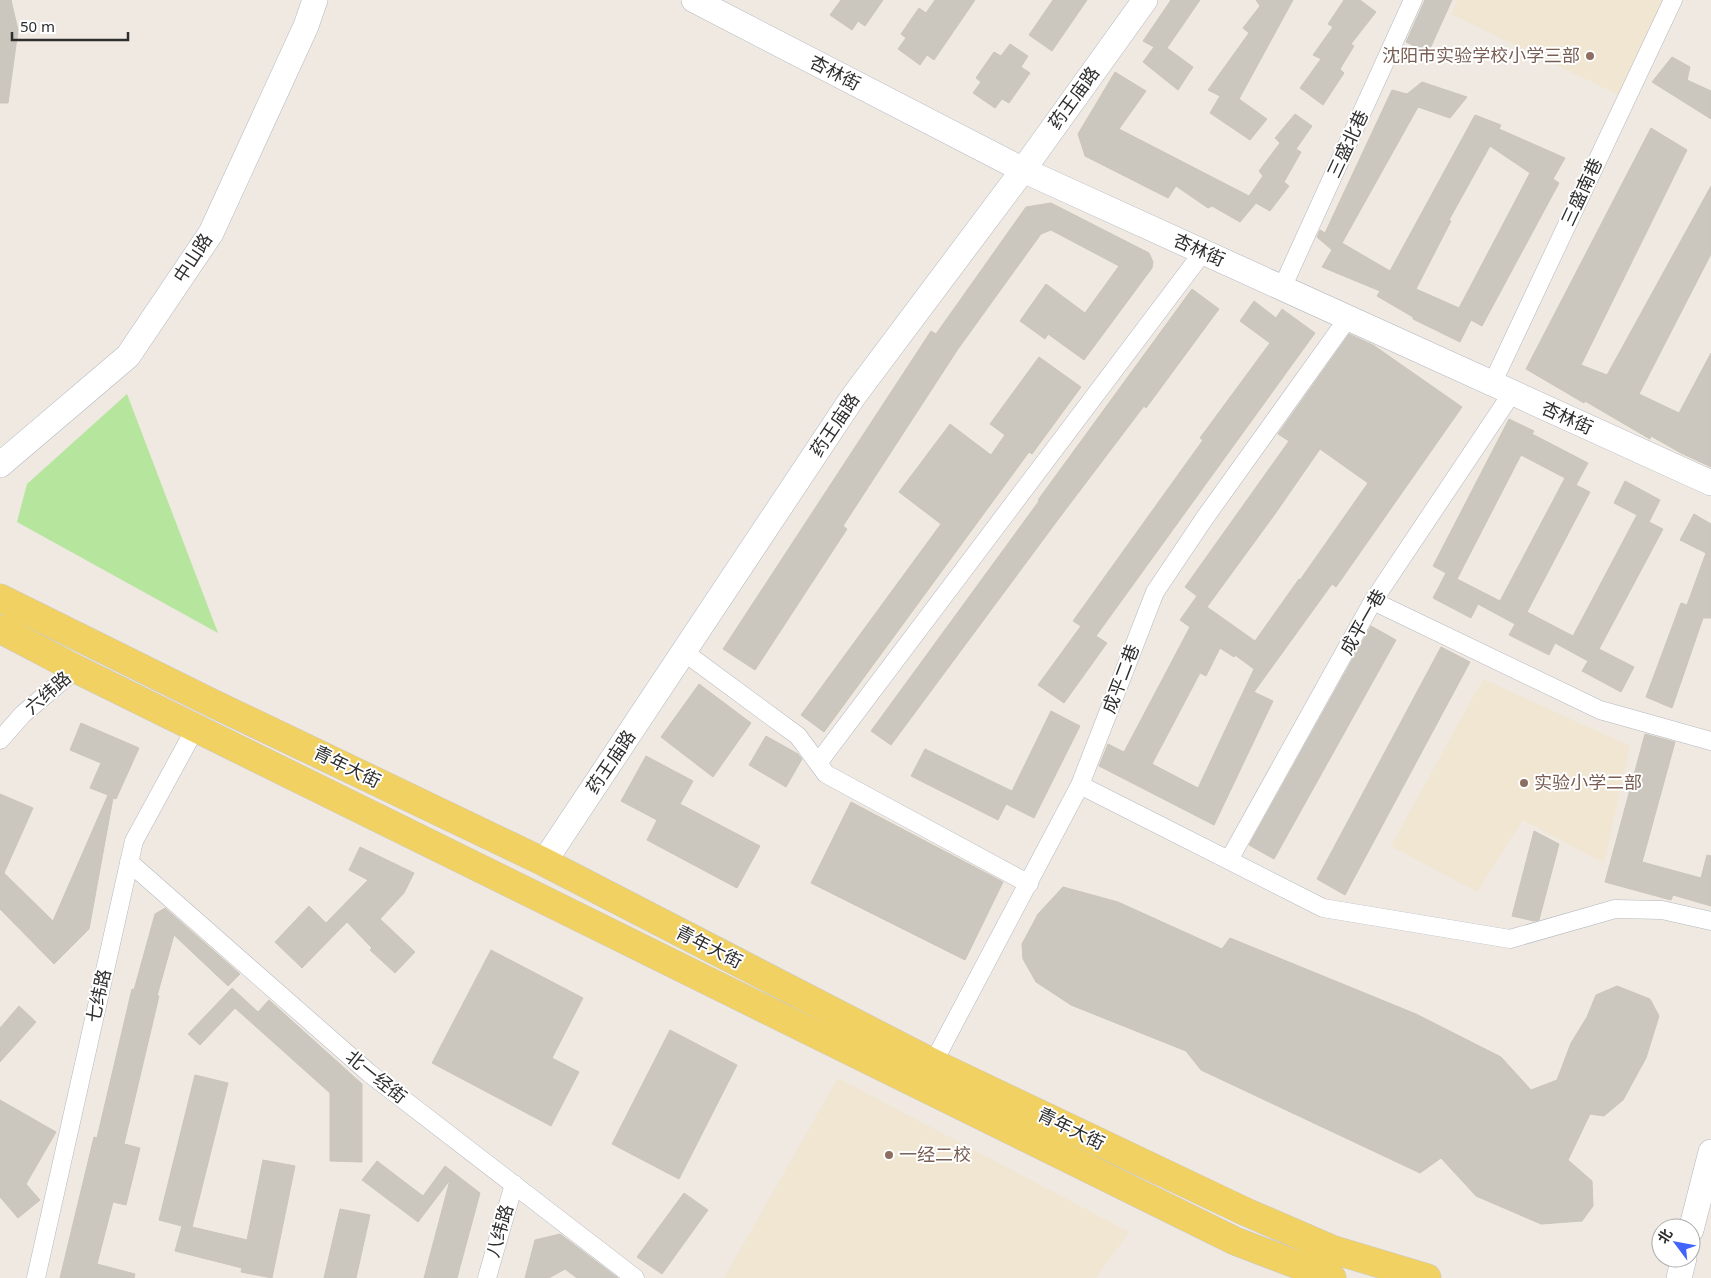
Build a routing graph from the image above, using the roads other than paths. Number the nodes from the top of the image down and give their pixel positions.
1 (315, 0) edge
2 (694, 0) edge
3 (1144, 0) edge
4 (1413, 0) edge
5 (1673, 0) edge
6 (1022, 170) junction
7 (1203, 252) junction
8 (1282, 288) junction
9 (1348, 318) junction
10 (1502, 388) junction
11 (0, 465) edge
12 (1711, 484) edge
13 (0, 598) edge
14 (1373, 601) junction
15 (0, 629) edge
16 (684, 652) junction
17 (76, 669) junction
18 (196, 727) junction
19 (0, 740) edge
20 (1711, 741) edge
21 (818, 763) junction
22 (1080, 784) junction
23 (1229, 860) junction
24 (129, 862) junction
25 (544, 862) junction
26 (1029, 884) junction
27 (1711, 921) edge
28 (933, 1063) junction
29 (1711, 1152) edge
30 (514, 1184) junction
31 (1694, 1218) edge
32 (36, 1278) edge
33 (487, 1278) edge
34 (635, 1278) edge
35 (1332, 1278) edge
36 (1426, 1278) edge

1 - 11 street, 中山路
2 - 6 street, 杏林街
3 - 6 street, 药王庙路
4 - 8 street, 三盛北巷
5 - 10 street, 三盛南巷
6 - 7 street, 杏林街
6 - 16 street, 药王庙路
7 - 8 street, 杏林街
7 - 21 street
8 - 9 street, 杏林街
9 - 10 street, 杏林街
9 - 22 street, 成平二巷
10 - 12 street, 杏林街
10 - 14 street, 成平一巷
13 - 25 main road, 青年大街
14 - 20 street
14 - 23 street, 成平一巷
15 - 17 main road, 青年大街
16 - 21 street
16 - 25 street, 药王庙路
17 - 18 main road, 青年大街
17 - 19 street, 六纬路
18 - 24 street, 七纬路
18 - 35 main road, 青年大街
21 - 26 street
22 - 23 street
22 - 26 street, 成平二巷
23 - 27 street
24 - 30 street, 北一经街
24 - 32 street, 七纬路
25 - 28 main road, 青年大街
26 - 28 street, 成平二巷
28 - 36 main road, 青年大街
29 - 31 street
30 - 33 street, 八纬路
30 - 34 street, 北一经街

